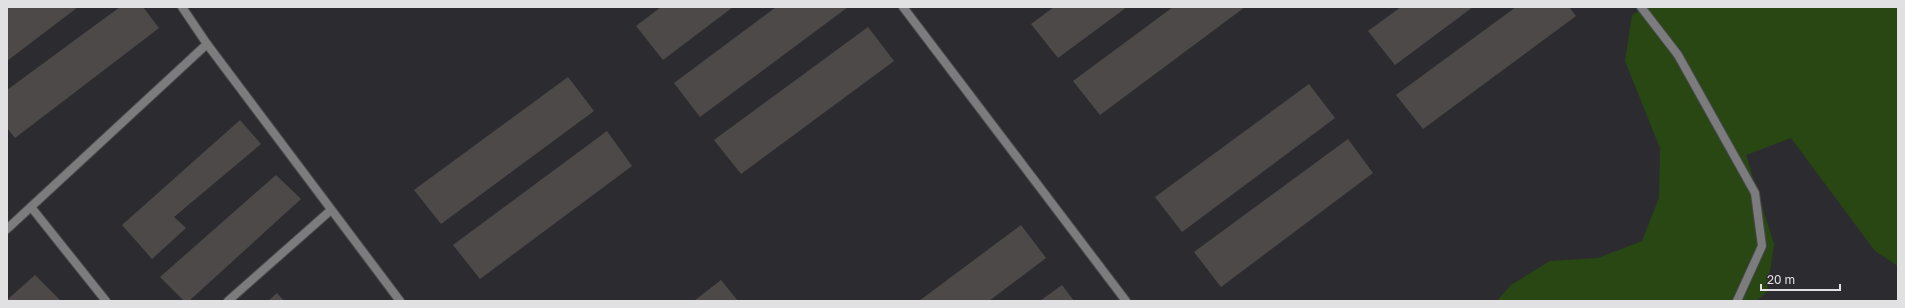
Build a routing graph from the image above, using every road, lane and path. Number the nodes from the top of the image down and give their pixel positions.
1 (903, 7) edge
2 (1641, 7) edge
3 (184, 8) edge
4 (207, 44) junction
5 (31, 207) junction
6 (332, 210) junction
7 (7, 229) edge
8 (106, 301) edge
9 (228, 301) edge
10 (400, 301) edge
11 (1126, 301) edge
12 (1737, 301) edge

1 - 11 lane
2 - 12 lane
3 - 4 lane
4 - 5 lane
4 - 6 lane
5 - 7 lane
5 - 8 lane
6 - 9 lane
6 - 10 lane

